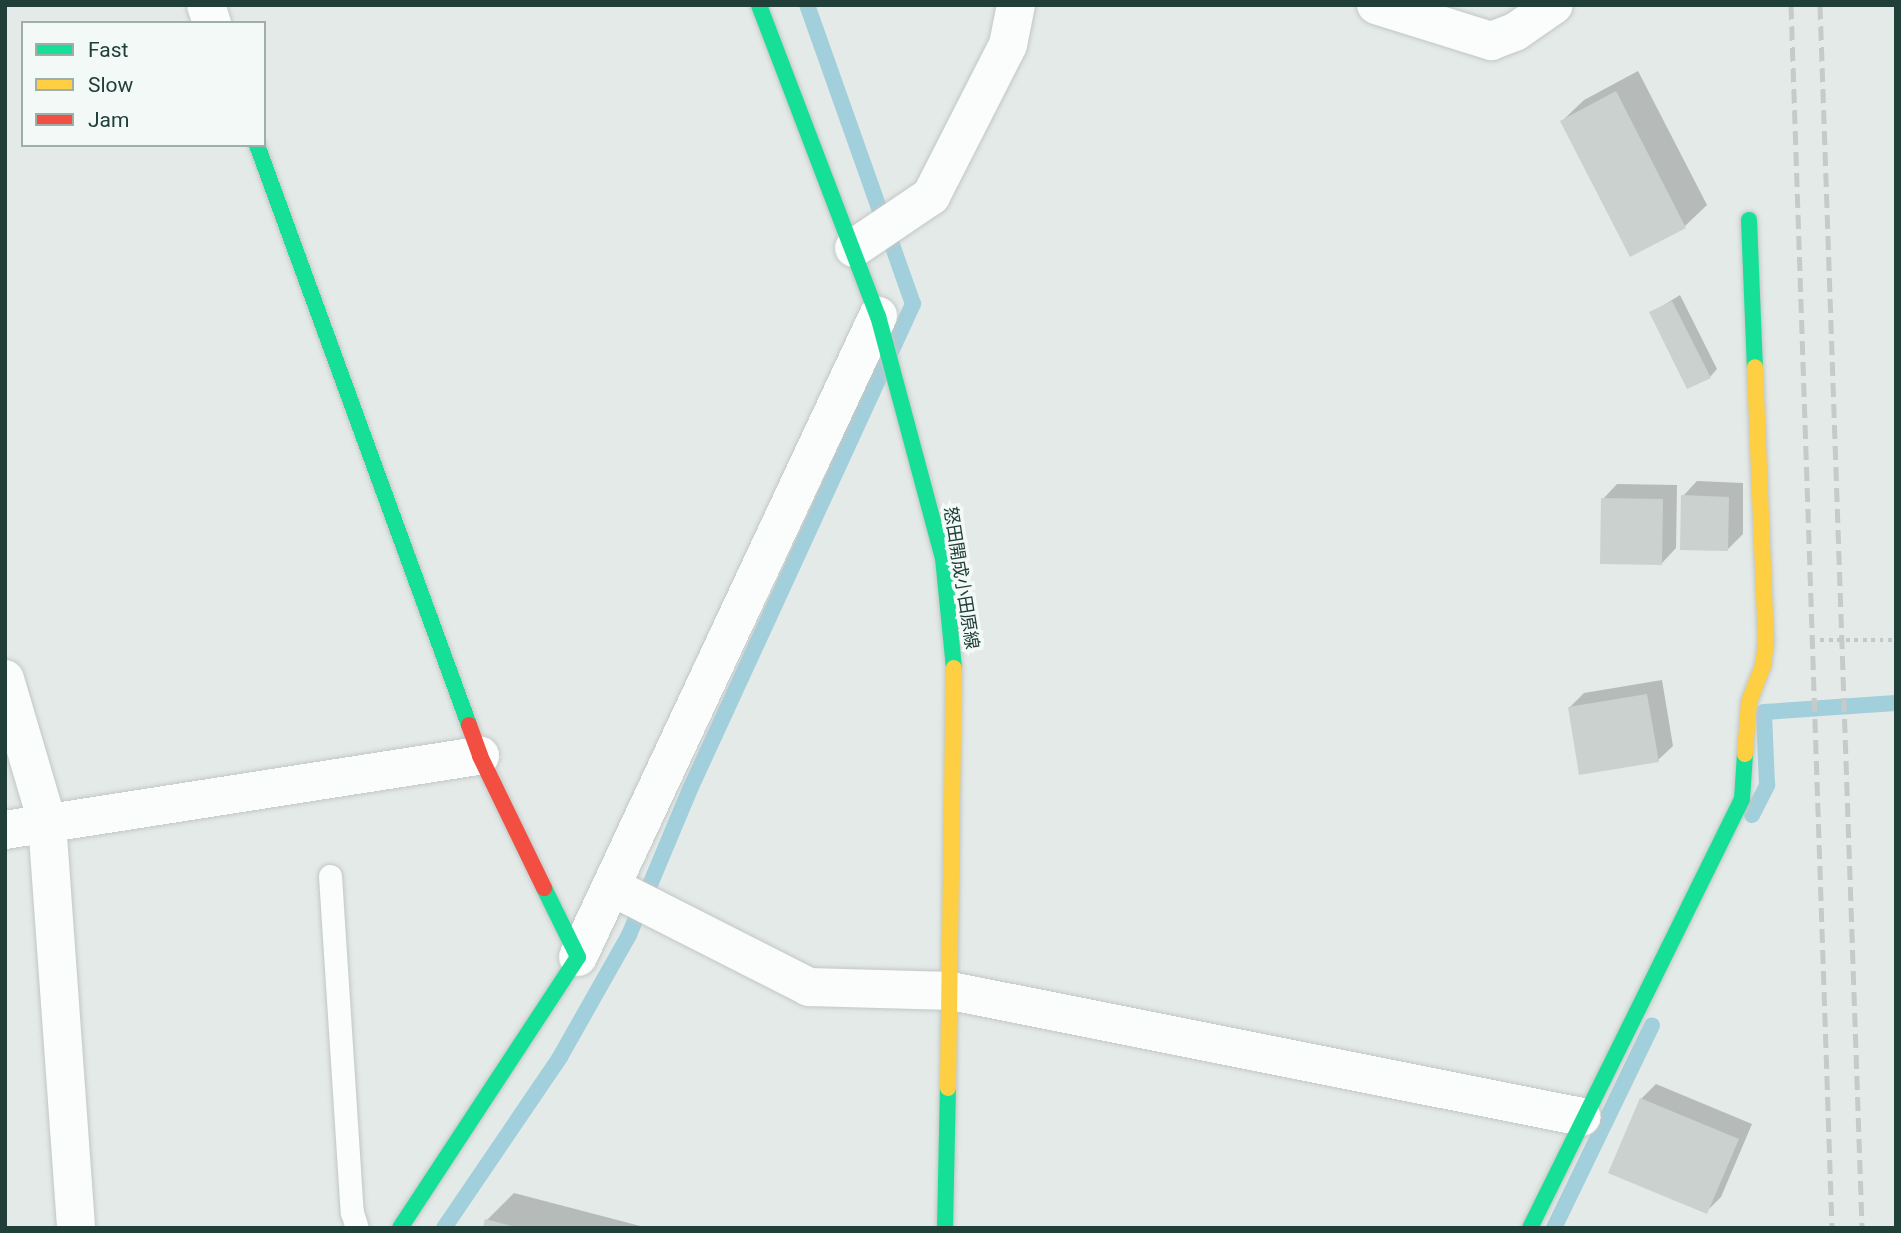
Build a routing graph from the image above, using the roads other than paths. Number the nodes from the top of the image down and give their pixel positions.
1 (759, 5) edge
2 (1016, 5) edge
3 (1376, 5) edge
4 (1554, 5) edge
5 (258, 147) edge
6 (1749, 220) dead end
7 (854, 248) junction
8 (878, 316) junction
9 (5, 679) edge
10 (480, 756) junction
11 (47, 822) junction
12 (5, 830) edge
13 (330, 876) dead end
14 (612, 887) junction
15 (578, 957) junction
16 (951, 991) junction
17 (1582, 1117) junction
18 (76, 1228) edge
19 (357, 1228) edge
20 (400, 1228) edge
21 (945, 1228) edge
22 (1530, 1228) edge

1 - 7 street, 怒田開成小田原線
2 - 7 street
3 - 4 street
5 - 10 street
6 - 17 street
7 - 8 street, 怒田開成小田原線
8 - 14 street
8 - 16 street, 怒田開成小田原線
9 - 11 street
10 - 11 street
10 - 15 street
11 - 12 street
11 - 18 street
13 - 19 lane
14 - 15 street
14 - 16 street
15 - 20 street
16 - 17 street
16 - 21 street, 怒田開成小田原線
17 - 22 street

